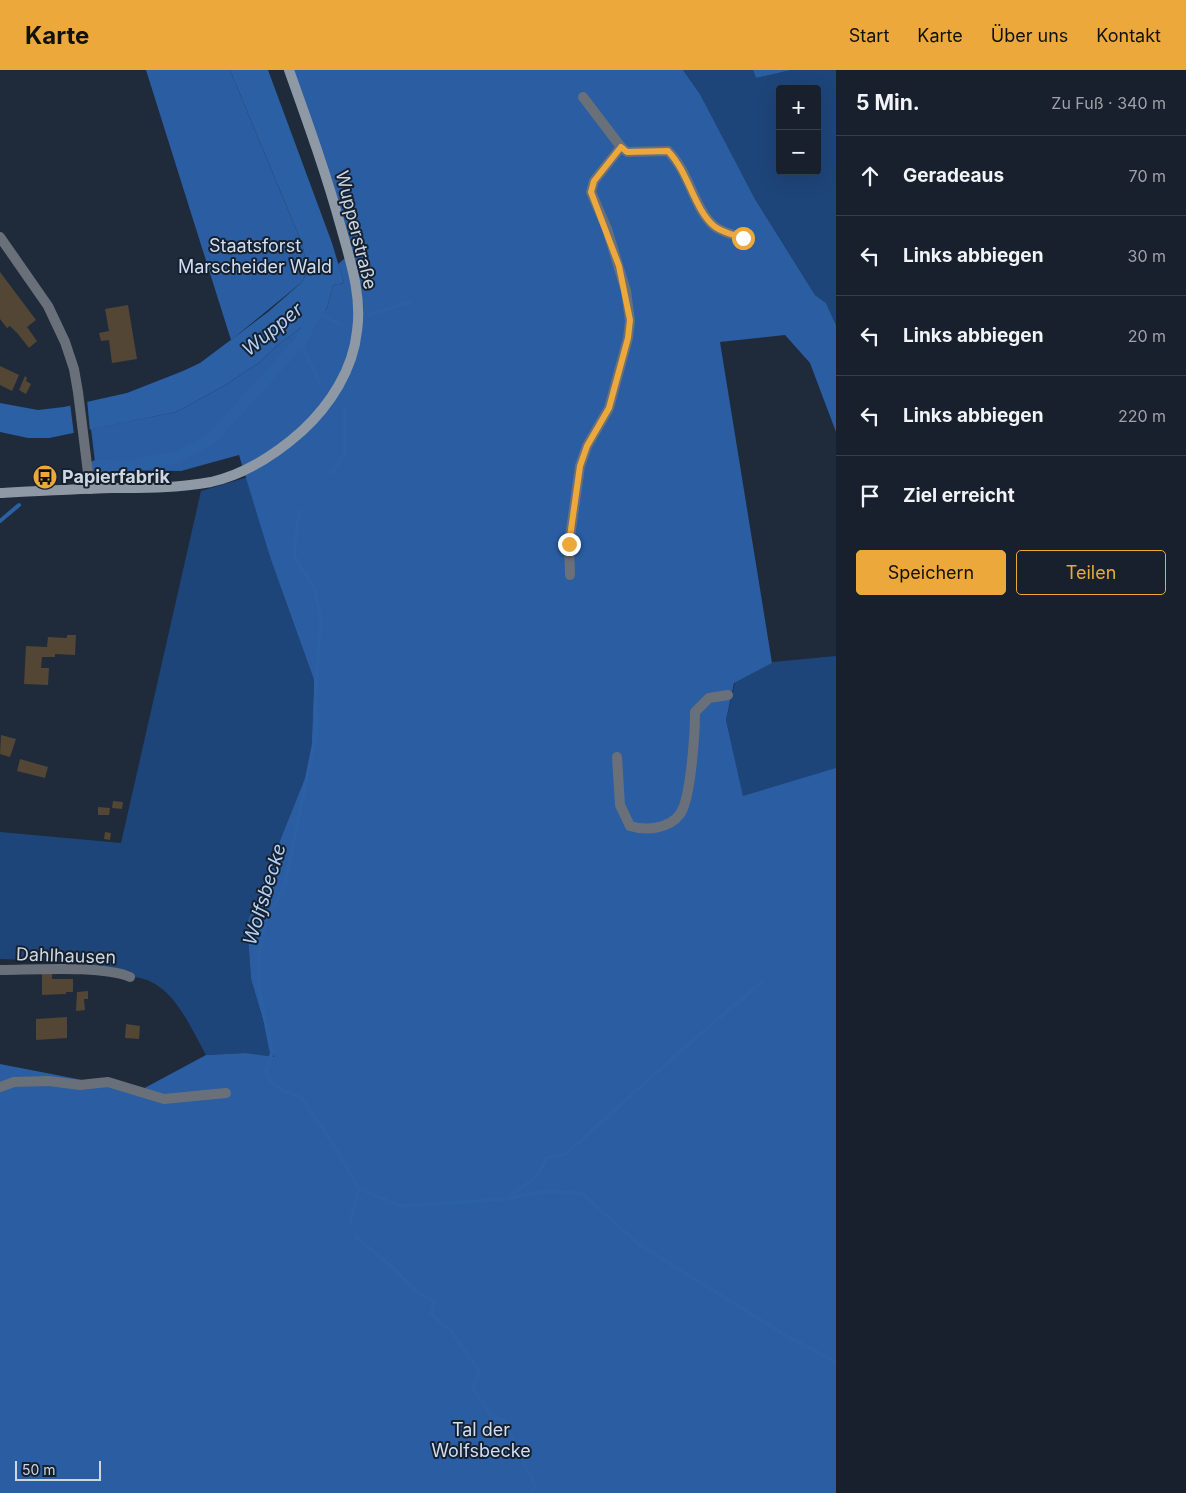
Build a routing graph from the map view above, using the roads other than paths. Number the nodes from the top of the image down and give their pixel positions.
1 (289, 70) edge
2 (583, 97) dead end
3 (621, 147) junction
4 (0, 237) edge
5 (743, 238) dead end
6 (90, 489) junction
7 (0, 493) edge
8 (570, 575) dead end
9 (728, 695) dead end
10 (617, 757) dead end
11 (0, 970) edge
12 (130, 977) dead end
13 (0, 1087) edge
14 (226, 1093) dead end

1 - 6 main road, Wupperstraße
2 - 3 street
3 - 5 street
3 - 8 street
4 - 6 street
6 - 7 main road, Wupperstraße
9 - 10 street
11 - 12 street, Dahlhausen
13 - 14 street

